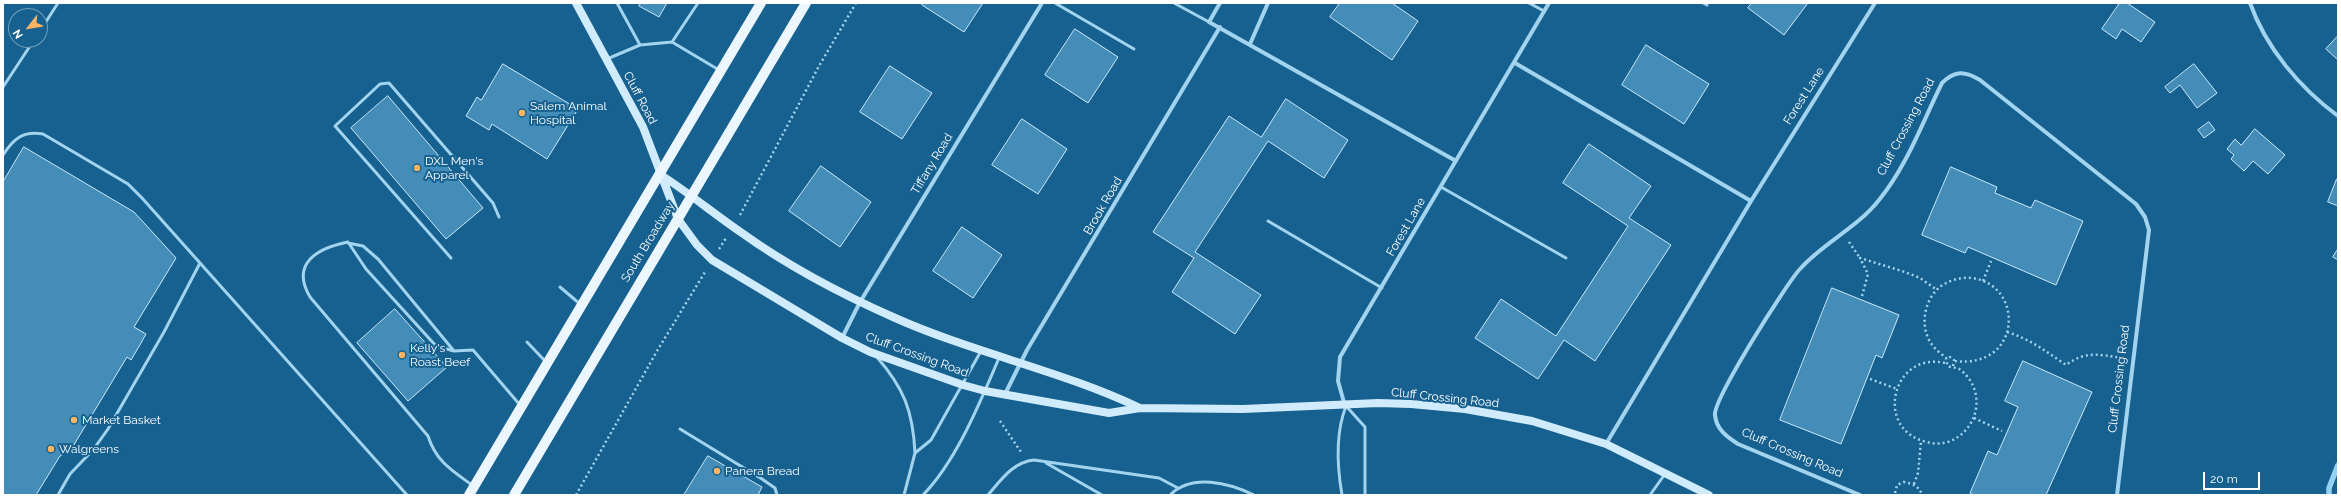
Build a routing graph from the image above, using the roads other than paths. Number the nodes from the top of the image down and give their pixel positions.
1 (58, 3) edge
2 (576, 3) edge
3 (617, 3) edge
4 (698, 3) edge
5 (760, 3) edge
6 (806, 3) edge
7 (1042, 3) edge
8 (1055, 3) edge
9 (1174, 3) edge
10 (1220, 3) edge
11 (1268, 3) edge
12 (1530, 3) edge
13 (1549, 3) edge
14 (1703, 3) edge
15 (1875, 3) edge
16 (2250, 3) edge
17 (1707, 5) dead end
18 (1544, 11) junction
19 (48, 19) edge
20 (1209, 22) junction
21 (1220, 27) junction
22 (672, 42) junction
23 (1250, 44) junction
24 (640, 45) junction
25 (29, 48) edge
26 (1134, 49) dead end
27 (606, 60) junction
28 (1515, 63) junction
29 (721, 71) junction
30 (3, 87) edge
31 (2338, 116) edge
32 (3, 155) edge
33 (1456, 161) junction
34 (661, 175) junction
35 (1440, 187) junction
36 (691, 195) junction
37 (1751, 200) junction
38 (499, 217) dead end
39 (678, 219) junction
40 (1268, 221) dead end
41 (348, 242) junction
42 (451, 258) dead end
43 (1566, 258) dead end
44 (200, 263) junction
45 (560, 286) dead end
46 (1382, 288) junction
47 (860, 302) junction
48 (582, 306) junction
49 (842, 338) junction
50 (527, 342) dead end
51 (454, 351) junction
52 (981, 352) junction
53 (873, 353) junction
54 (1000, 358) junction
55 (547, 364) junction
56 (1020, 364) junction
57 (963, 385) junction
58 (985, 391) junction
59 (1005, 395) junction
60 (1346, 406) junction
61 (521, 407) junction
62 (1140, 408) junction
63 (680, 429) dead end
64 (1606, 444) junction
65 (915, 453) junction
66 (1044, 461) junction
67 (1666, 473) junction
68 (1178, 488) junction
69 (472, 491) edge
70 (58, 495) edge
71 (407, 495) edge
72 (514, 495) edge
73 (777, 495) edge
74 (904, 495) edge
75 (923, 495) edge
76 (990, 495) edge
77 (1102, 495) edge
78 (1170, 495) edge
79 (1254, 495) edge
80 (1342, 495) edge
81 (1365, 495) edge
82 (1650, 495) edge
83 (1709, 495) edge
84 (1860, 495) edge
85 (2117, 495) edge

1 - 19 lane
2 - 27 street, Cluff Road
3 - 24 lane
4 - 22 lane
5 - 29 main road, South Broadway
6 - 36 main road, South Broadway
7 - 47 street, Tiffany Road
8 - 26 lane
9 - 20 lane
10 - 20 street
11 - 23 street
12 - 18 lane
13 - 18 street, Forest Lane
14 - 17 lane
15 - 37 street, Forest Lane
16 - 31 street
18 - 28 street, Forest Lane
20 - 21 street
21 - 23 street
21 - 56 street, Brook Road
22 - 24 lane
22 - 29 lane
23 - 33 street
24 - 27 lane
25 - 30 lane
27 - 34 street, Cluff Road
28 - 33 street, Forest Lane
28 - 37 street
29 - 34 main road, South Broadway
32 - 44 lane
33 - 35 street, Forest Lane
34 - 36 street
34 - 39 street, Cluff Crossing Road
34 - 48 main road, South Broadway
35 - 43 lane
35 - 46 street, Forest Lane
36 - 39 main road, South Broadway
36 - 47 street, Cluff Crossing Road
37 - 64 street, Forest Lane
38 - 42 lane
39 - 49 street, Cluff Crossing Road
39 - 72 main road, South Broadway
40 - 46 lane
41 - 51 lane
41 - 51 lane
41 - 69 lane
44 - 70 lane
44 - 71 lane
45 - 48 lane
46 - 60 street, Forest Lane
47 - 49 street, Tiffany Road
47 - 52 street, Cluff Crossing Road
48 - 55 main road, South Broadway
49 - 53 street, Cluff Crossing Road
50 - 55 lane
51 - 61 lane
52 - 54 street, Cluff Crossing Road
52 - 57 lane
53 - 57 street, Cluff Crossing Road
53 - 65 lane
54 - 56 street, Cluff Crossing Road
54 - 58 lane
55 - 61 main road, South Broadway
56 - 59 street, Brook Road
56 - 62 street, Cluff Crossing Road
57 - 58 street, Cluff Crossing Road
57 - 65 lane
58 - 59 street, Cluff Crossing Road
58 - 75 lane
59 - 62 street, Cluff Crossing Road
60 - 62 street, Cluff Crossing Road
60 - 64 street, Cluff Crossing Road
60 - 80 lane
60 - 81 lane
61 - 69 main road, South Broadway
63 - 73 lane
64 - 67 street, Cluff Crossing Road
65 - 74 lane
66 - 68 lane
66 - 76 lane
66 - 77 lane
67 - 82 lane
67 - 83 street, Cluff Crossing Road
68 - 78 lane
68 - 79 lane
84 - 85 street, Cluff Crossing Road

